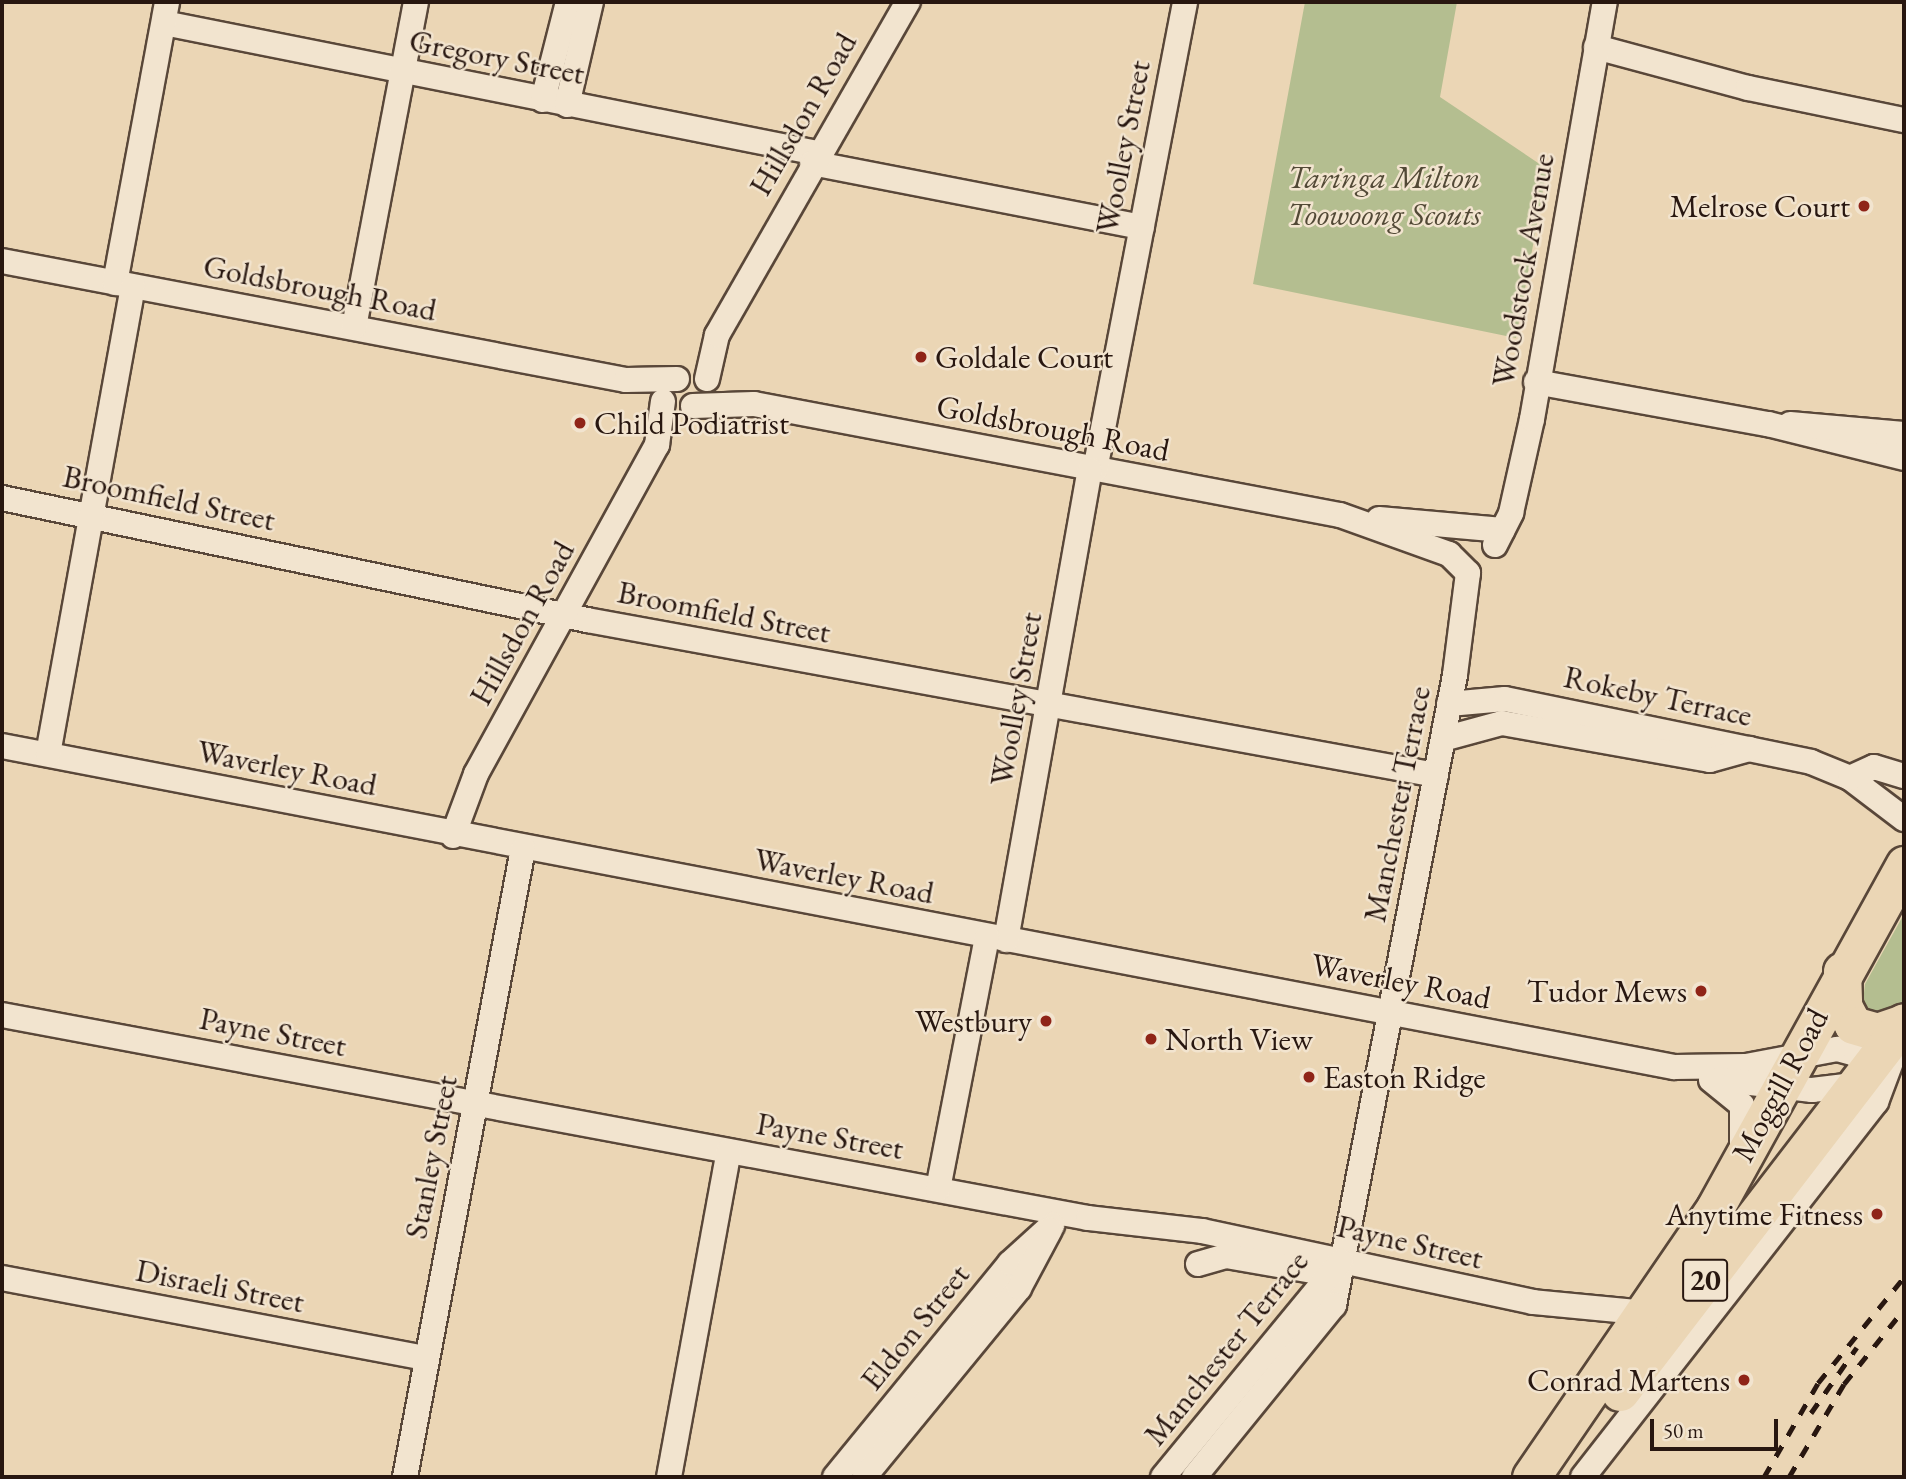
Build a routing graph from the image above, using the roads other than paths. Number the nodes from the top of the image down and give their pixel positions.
1 (416, 2) edge
2 (568, 2) edge
3 (591, 2) edge
4 (908, 2) edge
5 (1185, 2) edge
6 (1605, 2) edge
7 (166, 12) edge
8 (1596, 47) junction
9 (403, 73) junction
10 (555, 103) junction
11 (1904, 120) edge
12 (815, 158) junction
13 (1142, 227) junction
14 (2, 261) edge
15 (124, 285) junction
16 (354, 327) junction
17 (717, 335) junction
18 (680, 377) junction
19 (626, 380) junction
20 (707, 380) junction
21 (1536, 382) junction
22 (663, 400) junction
23 (754, 404) junction
24 (691, 407) junction
25 (1768, 424) junction
26 (1904, 434) edge
27 (657, 445) junction
28 (1904, 458) edge
29 (1093, 469) junction
30 (2, 498) edge
31 (1340, 515) junction
32 (96, 516) junction
33 (1499, 538) joint
34 (1464, 566) joint
35 (565, 615) junction
36 (1449, 704) junction
37 (1049, 706) junction
38 (1443, 739) junction
39 (2, 746) edge
40 (1749, 749) junction
41 (48, 754) junction
42 (1436, 775) junction
43 (1904, 776) edge
44 (1850, 778) junction
45 (1901, 816) edge
46 (453, 836) junction
47 (523, 849) junction
48 (1904, 865) edge
49 (997, 939) junction
50 (1842, 971) junction
51 (1391, 1013) junction
52 (2, 1015) edge
53 (1904, 1024) edge
54 (1674, 1067) junction
55 (1787, 1071) junction
56 (1705, 1077) junction
57 (1860, 1077) junction
58 (475, 1104) junction
59 (729, 1151) junction
60 (1741, 1158) junction
61 (938, 1189) junction
62 (1057, 1219) junction
63 (1198, 1264) dead end
64 (1335, 1268) junction
65 (2, 1278) edge
66 (1647, 1313) junction
67 (426, 1358) junction
68 (405, 1477) edge
69 (669, 1477) edge
70 (835, 1477) edge
71 (864, 1477) edge
72 (1163, 1477) edge
73 (1194, 1477) edge
74 (1531, 1477) edge
75 (1558, 1477) edge
76 (1583, 1477) edge

1 - 9 street
2 - 10 street
3 - 10 street
4 - 12 street, Hillsdon Road
5 - 13 street, Woolley Street
6 - 8 street, Woodstock Avenue
7 - 9 street, Gregory Street
7 - 15 street
8 - 11 street
8 - 21 street, Woodstock Avenue
9 - 10 street, Gregory Street
9 - 16 street
10 - 12 street, Gregory Street
12 - 13 street, Gregory Street
12 - 17 street, Hillsdon Road
13 - 29 street, Woolley Street
14 - 15 street, Goldsbrough Road
15 - 16 street, Goldsbrough Road
15 - 32 street
16 - 19 street, Goldsbrough Road
17 - 18 street, Hillsdon Road
17 - 20 street, Hillsdon Road
18 - 19 street, Goldsbrough Road
18 - 20 street, Goldsbrough Road
18 - 22 street, Hillsdon Road
19 - 22 street, Goldsbrough Road
20 - 23 street, Goldsbrough Road
20 - 24 street, Hillsdon Road
21 - 25 street
21 - 33 street, Woodstock Avenue
22 - 24 street, Goldsbrough Road
22 - 27 street, Hillsdon Road
23 - 24 street, Goldsbrough Road
23 - 29 street, Goldsbrough Road
24 - 27 street, Hillsdon Road
25 - 26 street
25 - 28 street
27 - 35 street, Hillsdon Road
29 - 31 street, Goldsbrough Road
29 - 37 street, Woolley Street
30 - 32 street, Broomfield Street
31 - 33 street, Goldsbrough Road
31 - 34 street, Goldsbrough Road
32 - 35 street, Broomfield Street
32 - 41 street
34 - 36 street, Manchester Terrace
35 - 37 street, Broomfield Street
35 - 46 street, Hillsdon Road
36 - 38 street, Manchester Terrace
36 - 40 street, Rokeby Terrace
37 - 42 street, Broomfield Street
37 - 49 street, Woolley Street
38 - 40 street
38 - 42 street, Manchester Terrace
39 - 41 street, Waverley Road
40 - 44 street, Rokeby Terrace
41 - 46 street, Waverley Road
42 - 51 street, Manchester Terrace
43 - 44 street
44 - 45 street, Rokeby Terrace
46 - 47 street, Waverley Road
47 - 49 street, Waverley Road
47 - 58 street, Stanley Street
48 - 50 highway, 20
49 - 51 street, Waverley Road
49 - 61 street, Woolley Street
50 - 53 highway
50 - 55 highway, Moggill Road / 20
51 - 54 street, Waverley Road
51 - 64 street, Manchester Terrace
52 - 58 street, Payne Street
53 - 57 highway, Moggill Road / 20
53 - 76 street, 20
54 - 55 street, Waverley Road
54 - 56 street, Waverley Road
55 - 56 street, Waverley Road
55 - 57 street, Waverley Road
55 - 57 street, Waverley Road
55 - 60 highway, Moggill Road / 20
56 - 60 street
57 - 75 highway, Moggill Road / 20
58 - 59 street, Payne Street
58 - 67 street, Stanley Street
59 - 61 street, Payne Street
59 - 69 street
60 - 66 highway, Moggill Road / 20
61 - 62 street, Payne Street
62 - 64 street, Payne Street
62 - 70 street, Eldon Street
62 - 71 street, Eldon Street
63 - 64 street, Payne Street
64 - 66 street, Payne Street
64 - 72 street, Manchester Terrace
64 - 73 street, Manchester Terrace
65 - 67 street, Disraeli Street
66 - 74 highway, Moggill Road / 20
67 - 68 street, Stanley Street

